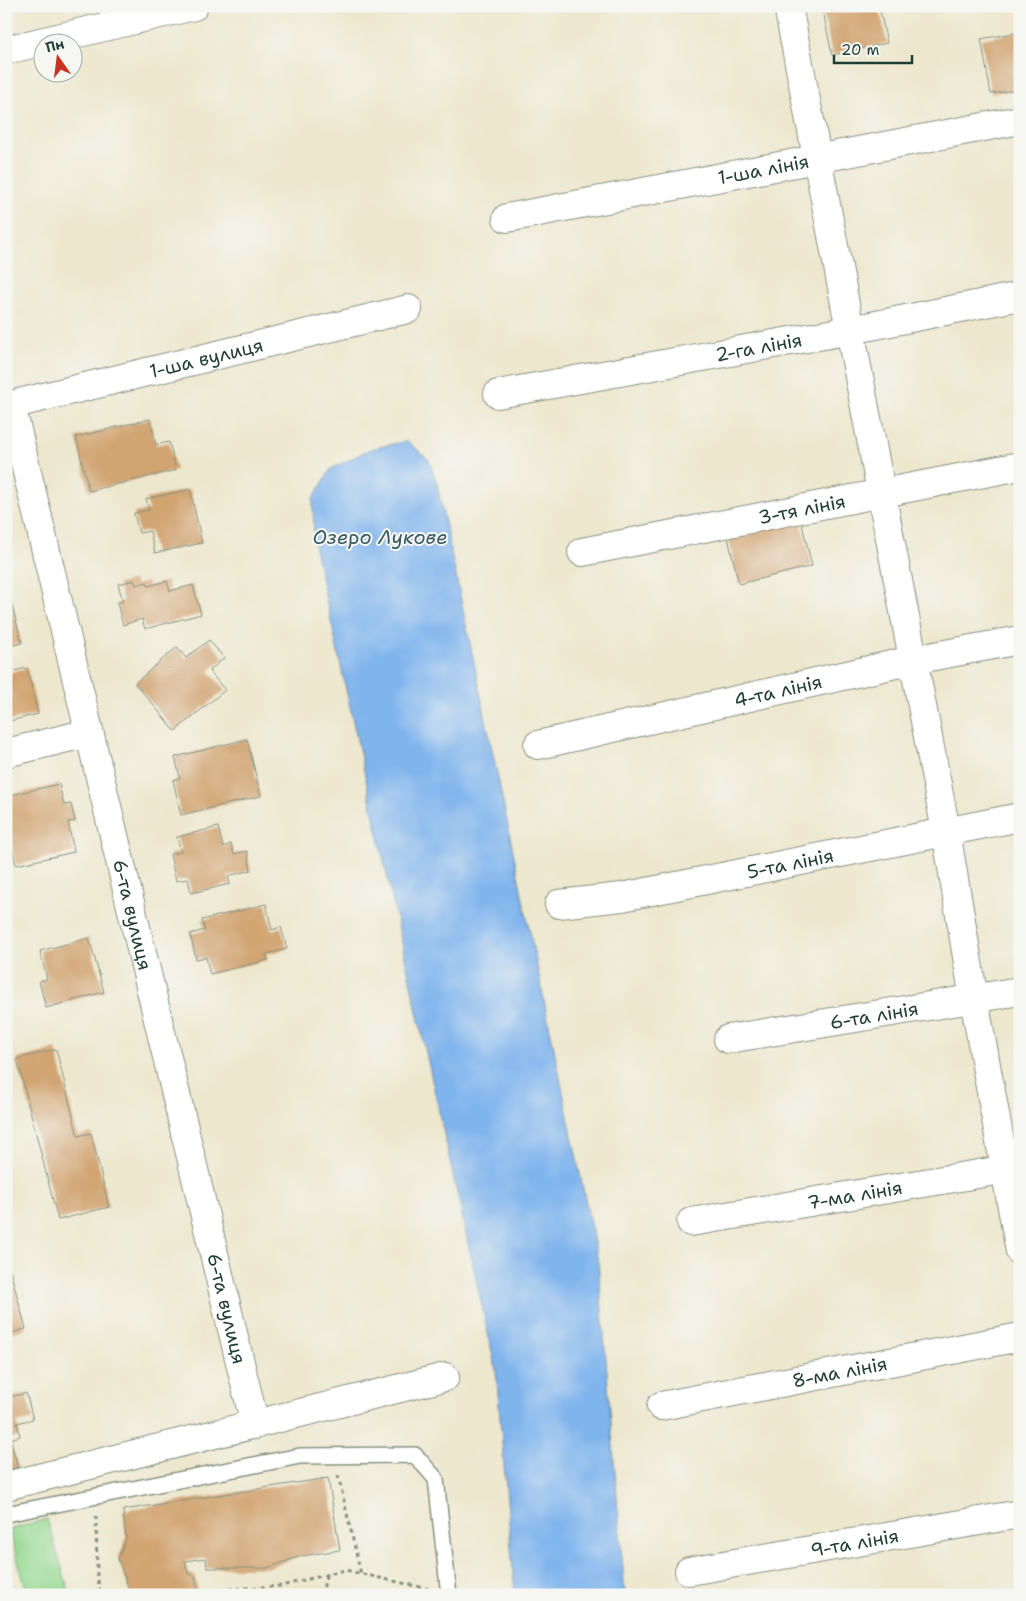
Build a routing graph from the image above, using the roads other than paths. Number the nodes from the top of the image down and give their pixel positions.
1 (194, 6) edge
2 (788, 6) edge
3 (6, 50) edge
4 (1020, 120) edge
5 (819, 158) junction
6 (507, 218) dead end
7 (1020, 296) edge
8 (408, 309) dead end
9 (851, 330) junction
10 (498, 394) dead end
11 (9, 405) edge
12 (1020, 466) edge
13 (881, 492) junction
14 (582, 552) dead end
15 (1020, 640) edge
16 (912, 660) junction
17 (88, 733) junction
18 (538, 744) dead end
19 (6, 753) edge
20 (1020, 817) edge
21 (946, 831) junction
22 (559, 904) dead end
23 (1020, 991) edge
24 (974, 999) junction
25 (728, 1039) dead end
26 (1012, 1169) edge
27 (691, 1222) dead end
28 (1020, 1251) edge
29 (1020, 1338) edge
30 (445, 1377) dead end
31 (661, 1406) dead end
32 (255, 1425) junction
33 (6, 1486) edge
34 (6, 1514) edge
35 (1020, 1514) edge
36 (689, 1571) dead end
37 (449, 1594) edge

1 - 3 street
2 - 5 street
4 - 5 street, 1-ша лінія
5 - 6 street, 1-ша лінія
5 - 9 street
7 - 9 street, 2-га лінія
8 - 11 street, 1-ша вулиця
9 - 10 street, 2-га лінія
9 - 13 street
11 - 17 street, 6-та вулиця
12 - 13 street, 3-тя лінія
13 - 14 street, 3-тя лінія
13 - 16 street
15 - 16 street, 4-та лінія
16 - 18 street, 4-та лінія
16 - 21 street
17 - 19 street
17 - 32 street, 6-та вулиця
20 - 21 street, 5-та лінія
21 - 22 street, 5-та лінія
21 - 24 street
23 - 24 street, 6-та лінія
24 - 25 street, 6-та лінія
24 - 26 street
26 - 27 street, 7-ма лінія
26 - 28 street
29 - 31 street, 8-ма лінія
30 - 32 street
32 - 33 street
34 - 37 lane
35 - 36 street, 9-та лінія

